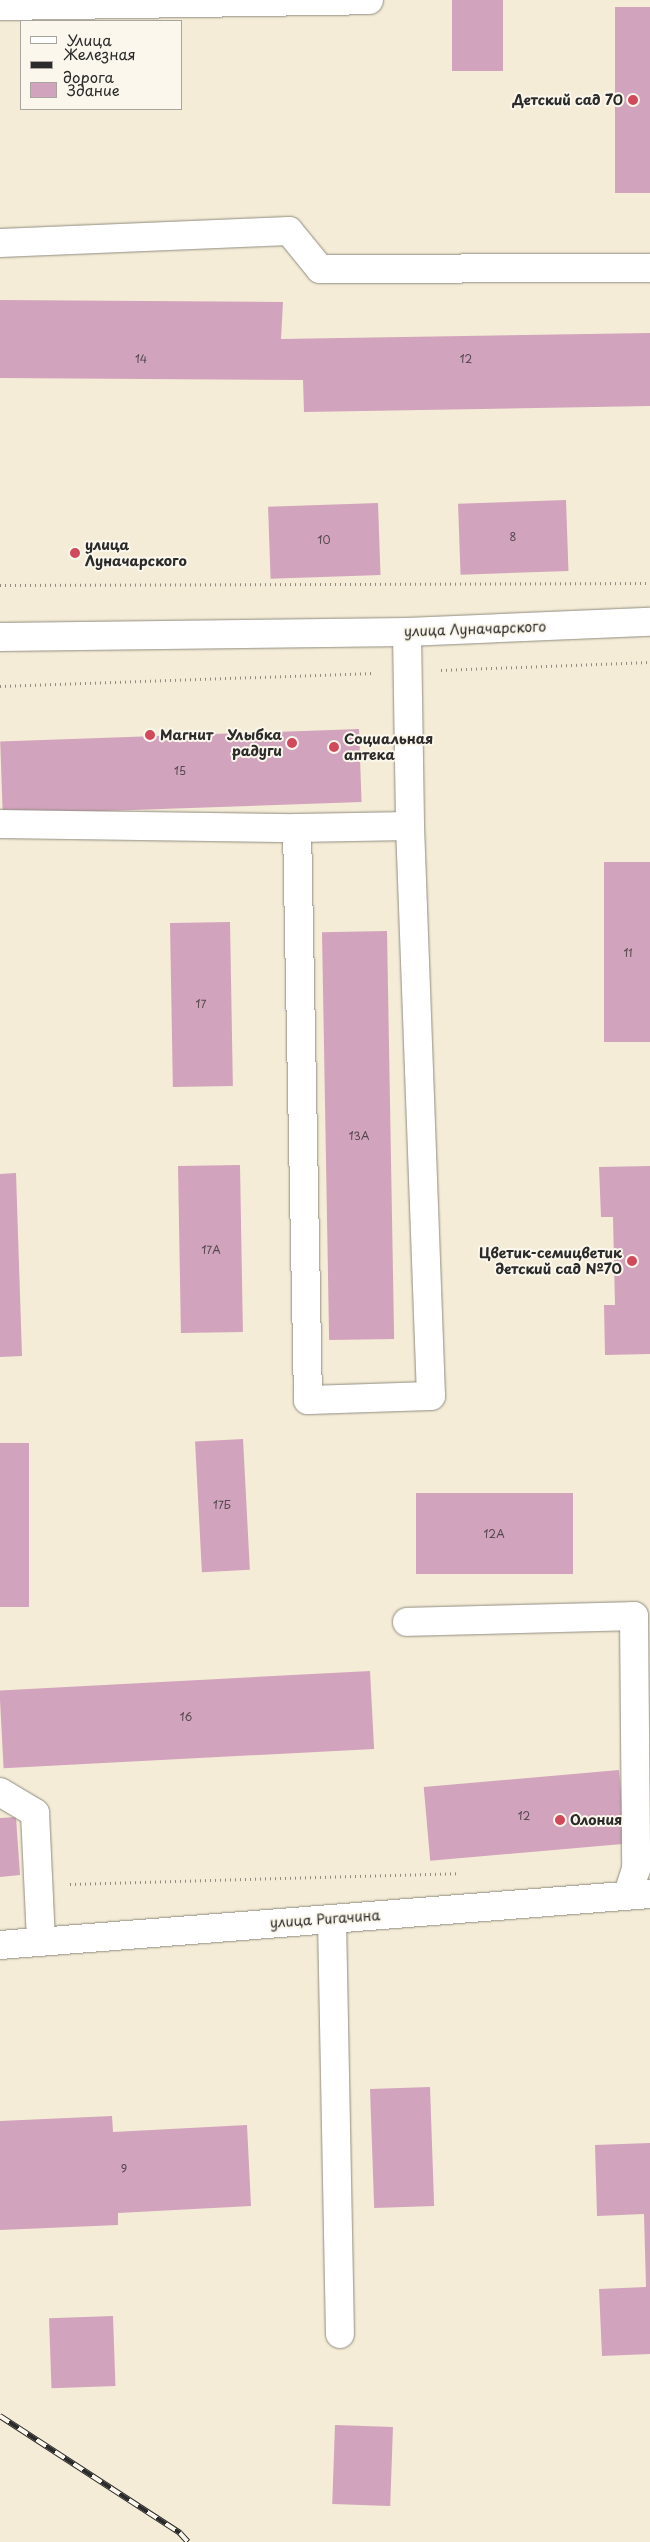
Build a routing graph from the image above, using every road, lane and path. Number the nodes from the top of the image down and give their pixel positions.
1 (369, 0) edge
2 (0, 6) edge
3 (0, 243) edge
4 (650, 268) edge
5 (650, 583) edge
6 (0, 585) edge
7 (650, 622) edge
8 (407, 632) junction
9 (0, 637) edge
10 (650, 662) edge
11 (408, 671) junction
12 (0, 686) edge
13 (0, 824) edge
14 (410, 826) junction
15 (297, 828) junction
16 (407, 1622) dead end
17 (0, 1792) edge
18 (466, 1873) dead end
19 (36, 1885) junction
20 (638, 1895) edge
21 (332, 1919) junction
22 (41, 1942) junction
23 (0, 1945) edge
24 (340, 2334) dead end

1 - 2 street
3 - 4 street
5 - 6 path
7 - 8 street, улица Луначарского
8 - 9 street, улица Луначарского
8 - 11 street
10 - 11 path
11 - 12 path
11 - 14 street
13 - 15 street
14 - 15 street
14 - 15 street
16 - 20 street
17 - 19 street
18 - 19 path
19 - 22 street
20 - 21 street, улица Ригачина
21 - 22 street, улица Ригачина
21 - 24 street
22 - 23 street, улица Ригачина

